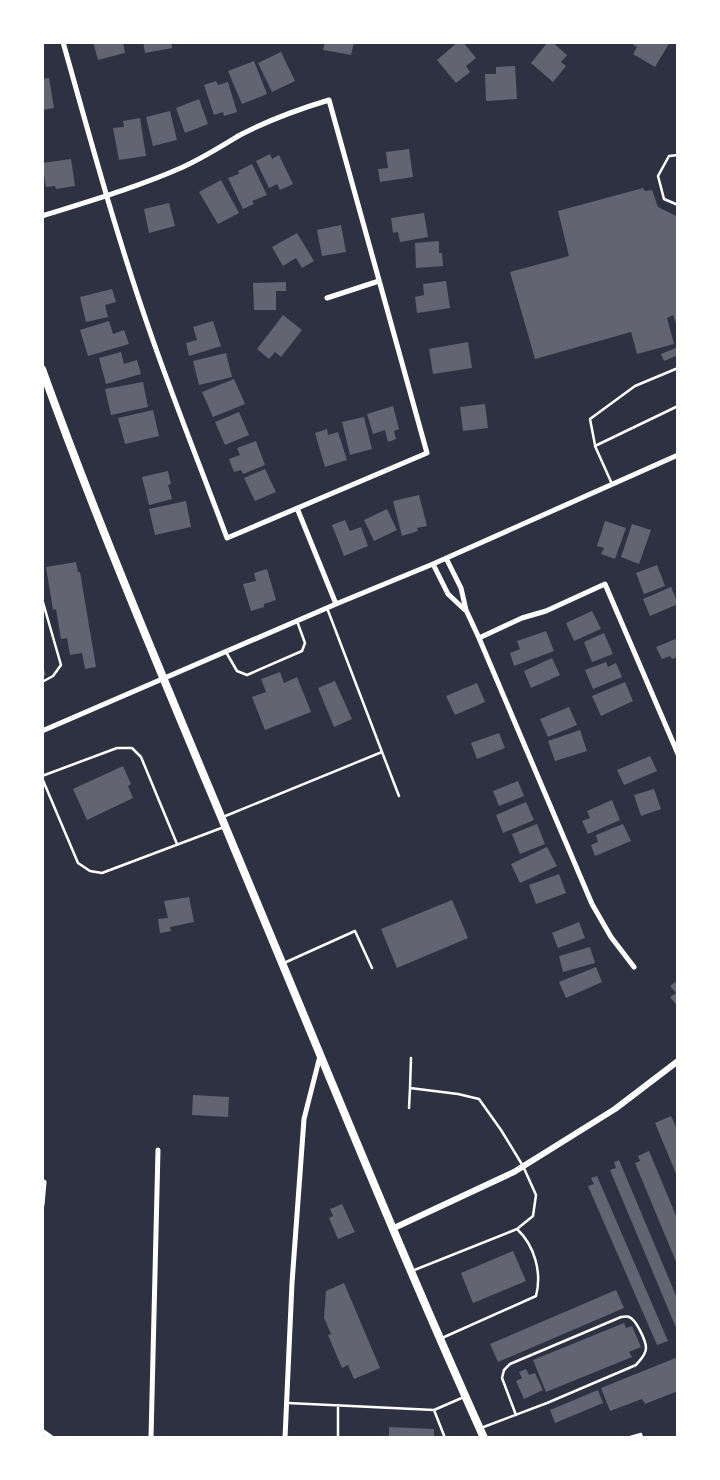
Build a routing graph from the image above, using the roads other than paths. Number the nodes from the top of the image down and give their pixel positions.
1 (63, 42) edge
2 (678, 155) edge
3 (106, 196) junction
4 (678, 205) edge
5 (42, 216) edge
6 (379, 281) junction
7 (327, 298) dead end
8 (678, 368) edge
9 (42, 369) edge
10 (678, 406) edge
11 (595, 446) junction
12 (678, 455) edge
13 (612, 484) junction
14 (297, 508) junction
15 (446, 558) junction
16 (433, 564) junction
17 (42, 599) edge
18 (336, 604) junction
19 (327, 608) junction
20 (466, 610) junction
21 (297, 621) junction
22 (479, 638) junction
23 (226, 652) junction
24 (163, 678) junction
25 (42, 682) edge
26 (42, 731) edge
27 (382, 752) junction
28 (678, 754) edge
29 (42, 777) edge
30 (399, 796) dead end
31 (222, 818) junction
32 (225, 826) junction
33 (177, 844) junction
34 (282, 964) junction
35 (634, 967) dead end
36 (372, 968) dead end
37 (321, 1054) junction
38 (411, 1058) dead end
39 (678, 1061) edge
40 (410, 1088) junction
41 (408, 1108) dead end
42 (158, 1150) dead end
43 (523, 1166) junction
44 (44, 1182) dead end
45 (42, 1206) edge
46 (394, 1228) junction
47 (517, 1229) junction
48 (412, 1271) junction
49 (441, 1338) junction
50 (466, 1396) junction
51 (287, 1402) junction
52 (338, 1405) junction
53 (434, 1410) junction
54 (516, 1415) junction
55 (479, 1428) junction
56 (42, 1431) edge
57 (52, 1438) edge
58 (151, 1438) edge
59 (285, 1438) edge
60 (338, 1438) edge
61 (445, 1438) edge
62 (484, 1438) edge
63 (626, 1438) edge
64 (642, 1438) edge

1 - 3 street
2 - 4 lane
3 - 5 street
3 - 6 street
3 - 14 street
6 - 7 street
6 - 14 street
8 - 11 lane
9 - 24 main road
10 - 11 lane
11 - 13 lane
12 - 13 street
13 - 15 street
14 - 18 street
15 - 16 street
15 - 20 street
16 - 18 street
16 - 20 street
17 - 25 lane
18 - 19 street
19 - 21 street
19 - 27 lane
20 - 22 street
21 - 23 street
21 - 23 lane
22 - 28 street
22 - 35 street
23 - 24 street
24 - 26 street
24 - 31 main road
27 - 30 lane
27 - 31 lane
29 - 33 lane
29 - 33 lane
31 - 32 main road
32 - 33 lane
32 - 34 main road
34 - 36 lane
34 - 37 main road
37 - 46 main road
37 - 51 street
38 - 40 lane
39 - 43 street
40 - 41 lane
40 - 43 lane
42 - 58 street
43 - 46 street
43 - 47 lane
44 - 45 street
46 - 48 main road
47 - 48 lane
47 - 49 lane
48 - 49 main road
49 - 50 main road
50 - 53 lane
50 - 55 main road
51 - 52 lane
51 - 59 street
52 - 53 lane
52 - 60 lane
53 - 61 lane
54 - 54 lane
54 - 55 lane
55 - 62 main road
56 - 57 street
63 - 64 lane

